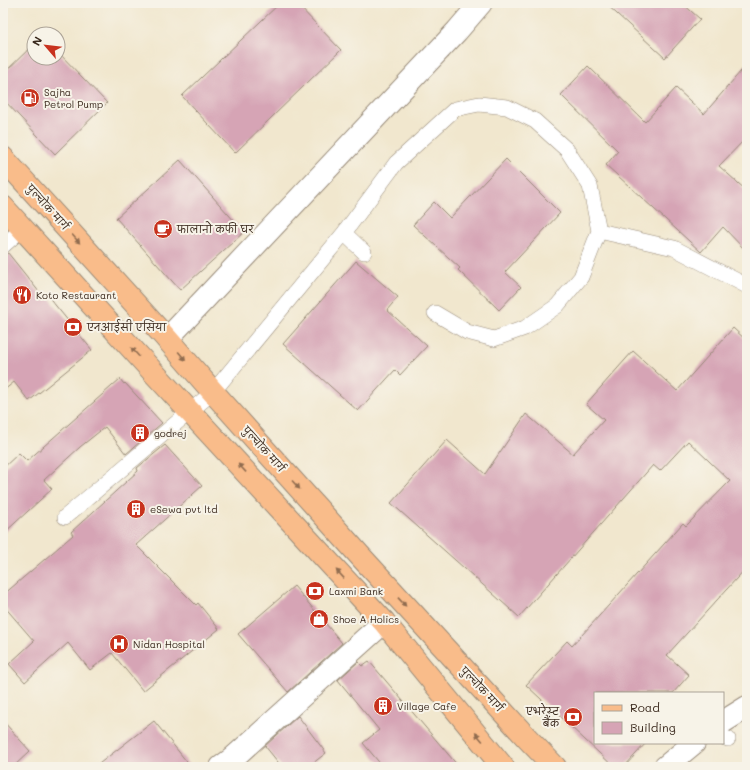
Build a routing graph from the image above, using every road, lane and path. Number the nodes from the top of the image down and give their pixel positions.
1 (482, 3) edge
2 (3, 158) edge
3 (3, 207) edge
4 (23, 228) junction
5 (599, 231) junction
6 (344, 233) junction
7 (3, 246) edge
8 (364, 252) dead end
9 (745, 285) dead end
10 (435, 313) dead end
11 (168, 339) junction
12 (213, 392) junction
13 (190, 412) junction
14 (66, 517) dead end
15 (384, 622) junction
16 (747, 707) edge
17 (724, 733) edge
18 (693, 744) edge
19 (221, 767) edge
20 (504, 767) edge
21 (555, 767) edge
22 (665, 767) edge

1 - 11 street
2 -> 11 main road, पुल्चोक मार्ग
3 - 4 main road
4 - 7 lane
13 -> 4 main road
5 - 6 lane
5 - 9 lane
5 - 10 lane
6 - 8 lane
6 - 12 lane
11 -> 12 main road, पुल्चोक मार्ग
12 - 13 lane
12 -> 21 main road, पुल्चोक मार्ग
13 - 14 lane
15 -> 13 main road
15 - 19 street
20 -> 15 main road
16 - 17 street
18 - 22 street

